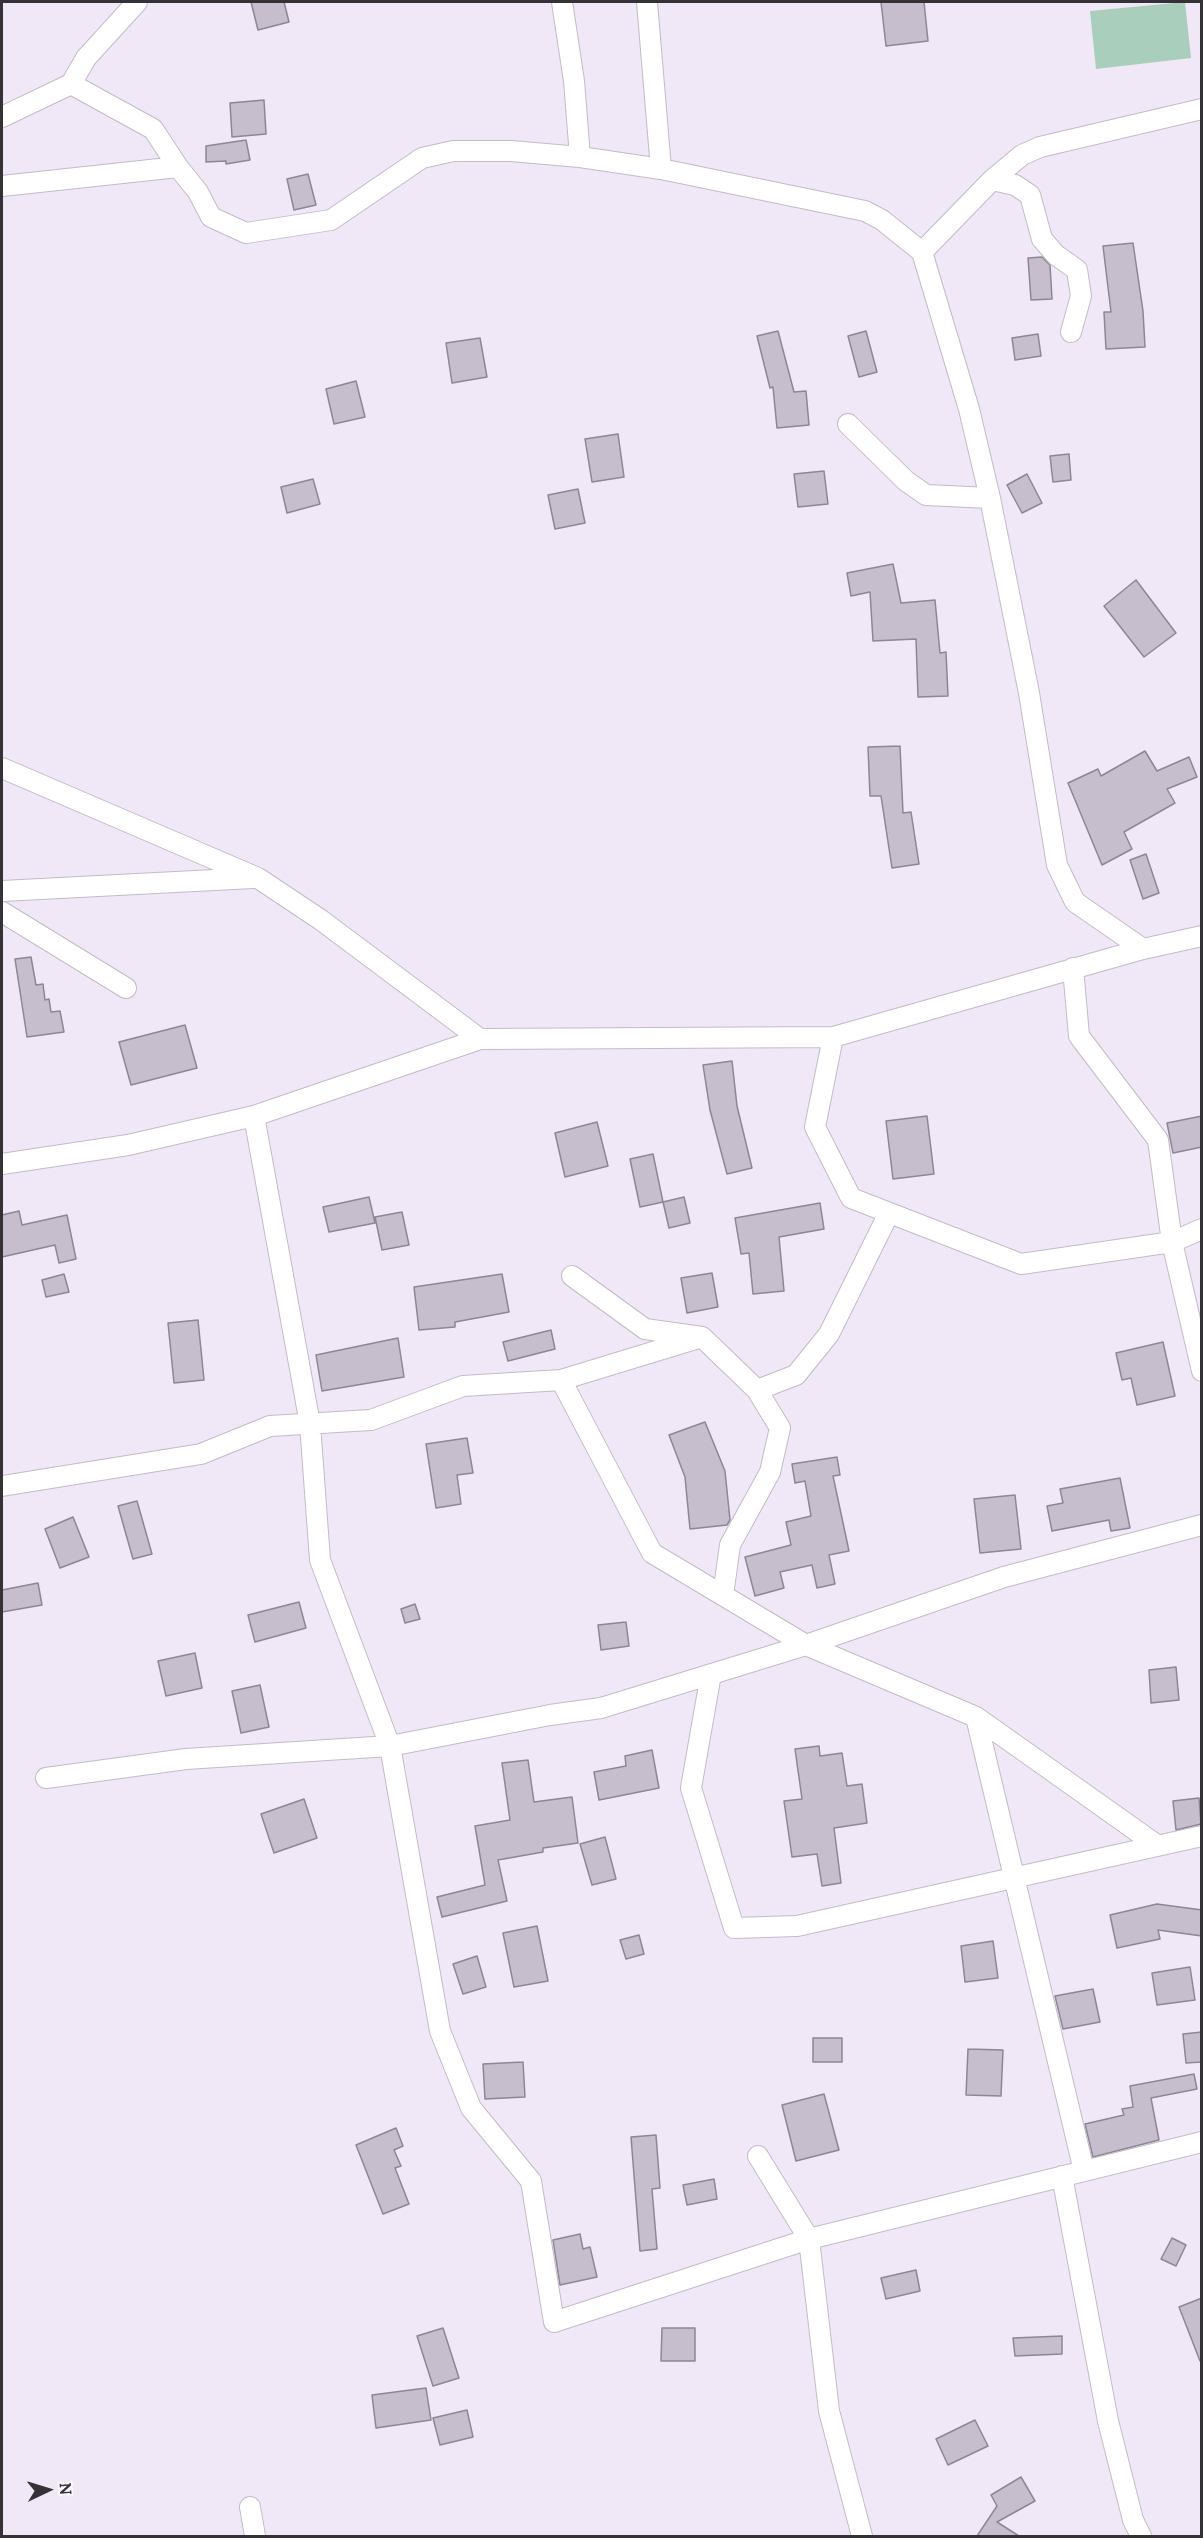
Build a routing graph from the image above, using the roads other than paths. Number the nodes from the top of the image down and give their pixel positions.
1 (137, 2) edge
2 (562, 2) edge
3 (647, 2) edge
4 (71, 84) junction
5 (1202, 109) edge
6 (2, 117) edge
7 (580, 157) junction
8 (178, 166) junction
9 (662, 169) junction
10 (992, 180) junction
11 (2, 186) edge
12 (922, 252) junction
13 (1071, 332) dead end
14 (848, 424) dead end
15 (990, 498) junction
16 (2, 768) edge
17 (258, 878) junction
18 (2, 891) edge
19 (2, 912) edge
20 (1202, 936) edge
21 (1143, 949) junction
22 (1073, 968) junction
23 (126, 988) dead end
24 (832, 1037) junction
25 (480, 1039) junction
26 (254, 1116) junction
27 (2, 1164) edge
28 (890, 1213) junction
29 (1202, 1229) edge
30 (1172, 1242) junction
31 (572, 1276) dead end
32 (702, 1337) junction
33 (1202, 1371) edge
34 (561, 1380) junction
35 (757, 1390) junction
36 (310, 1424) junction
37 (2, 1486) edge
38 (1202, 1525) edge
39 (723, 1595) junction
40 (806, 1645) junction
41 (711, 1674) junction
42 (976, 1717) junction
43 (390, 1746) junction
44 (46, 1778) dead end
45 (1202, 1836) edge
46 (1158, 1846) junction
47 (1013, 1878) junction
48 (1202, 2142) edge
49 (758, 2156) dead end
50 (1084, 2171) junction
51 (1062, 2176) junction
52 (809, 2240) junction
53 (250, 2507) dead end
54 (255, 2536) edge
55 (862, 2536) edge
56 (1141, 2536) edge

1 - 4 street
2 - 7 street
3 - 9 street
4 - 6 street
4 - 8 street
5 - 10 street
7 - 8 street
7 - 9 street
8 - 11 street
9 - 12 street
10 - 12 street
10 - 13 street
12 - 15 street
14 - 15 street
15 - 21 street
16 - 17 street
17 - 18 street
17 - 25 street
19 - 23 street
20 - 21 street
21 - 22 street
22 - 24 street
22 - 30 street
24 - 25 street
24 - 28 street
25 - 26 street
26 - 27 street
26 - 36 street
28 - 30 street
28 - 35 street
29 - 30 street
30 - 33 street
31 - 32 street
32 - 34 street
32 - 35 street
34 - 36 street
34 - 39 street
35 - 39 street
36 - 37 street
36 - 43 street
38 - 40 street
39 - 40 street
40 - 41 street
40 - 42 street
41 - 43 street
41 - 47 street
42 - 46 street
42 - 47 street
43 - 44 street
43 - 52 street
45 - 46 street
46 - 47 street
47 - 50 street
48 - 50 street
49 - 52 street
50 - 51 street
51 - 52 street
51 - 56 street
52 - 55 street
53 - 54 street

